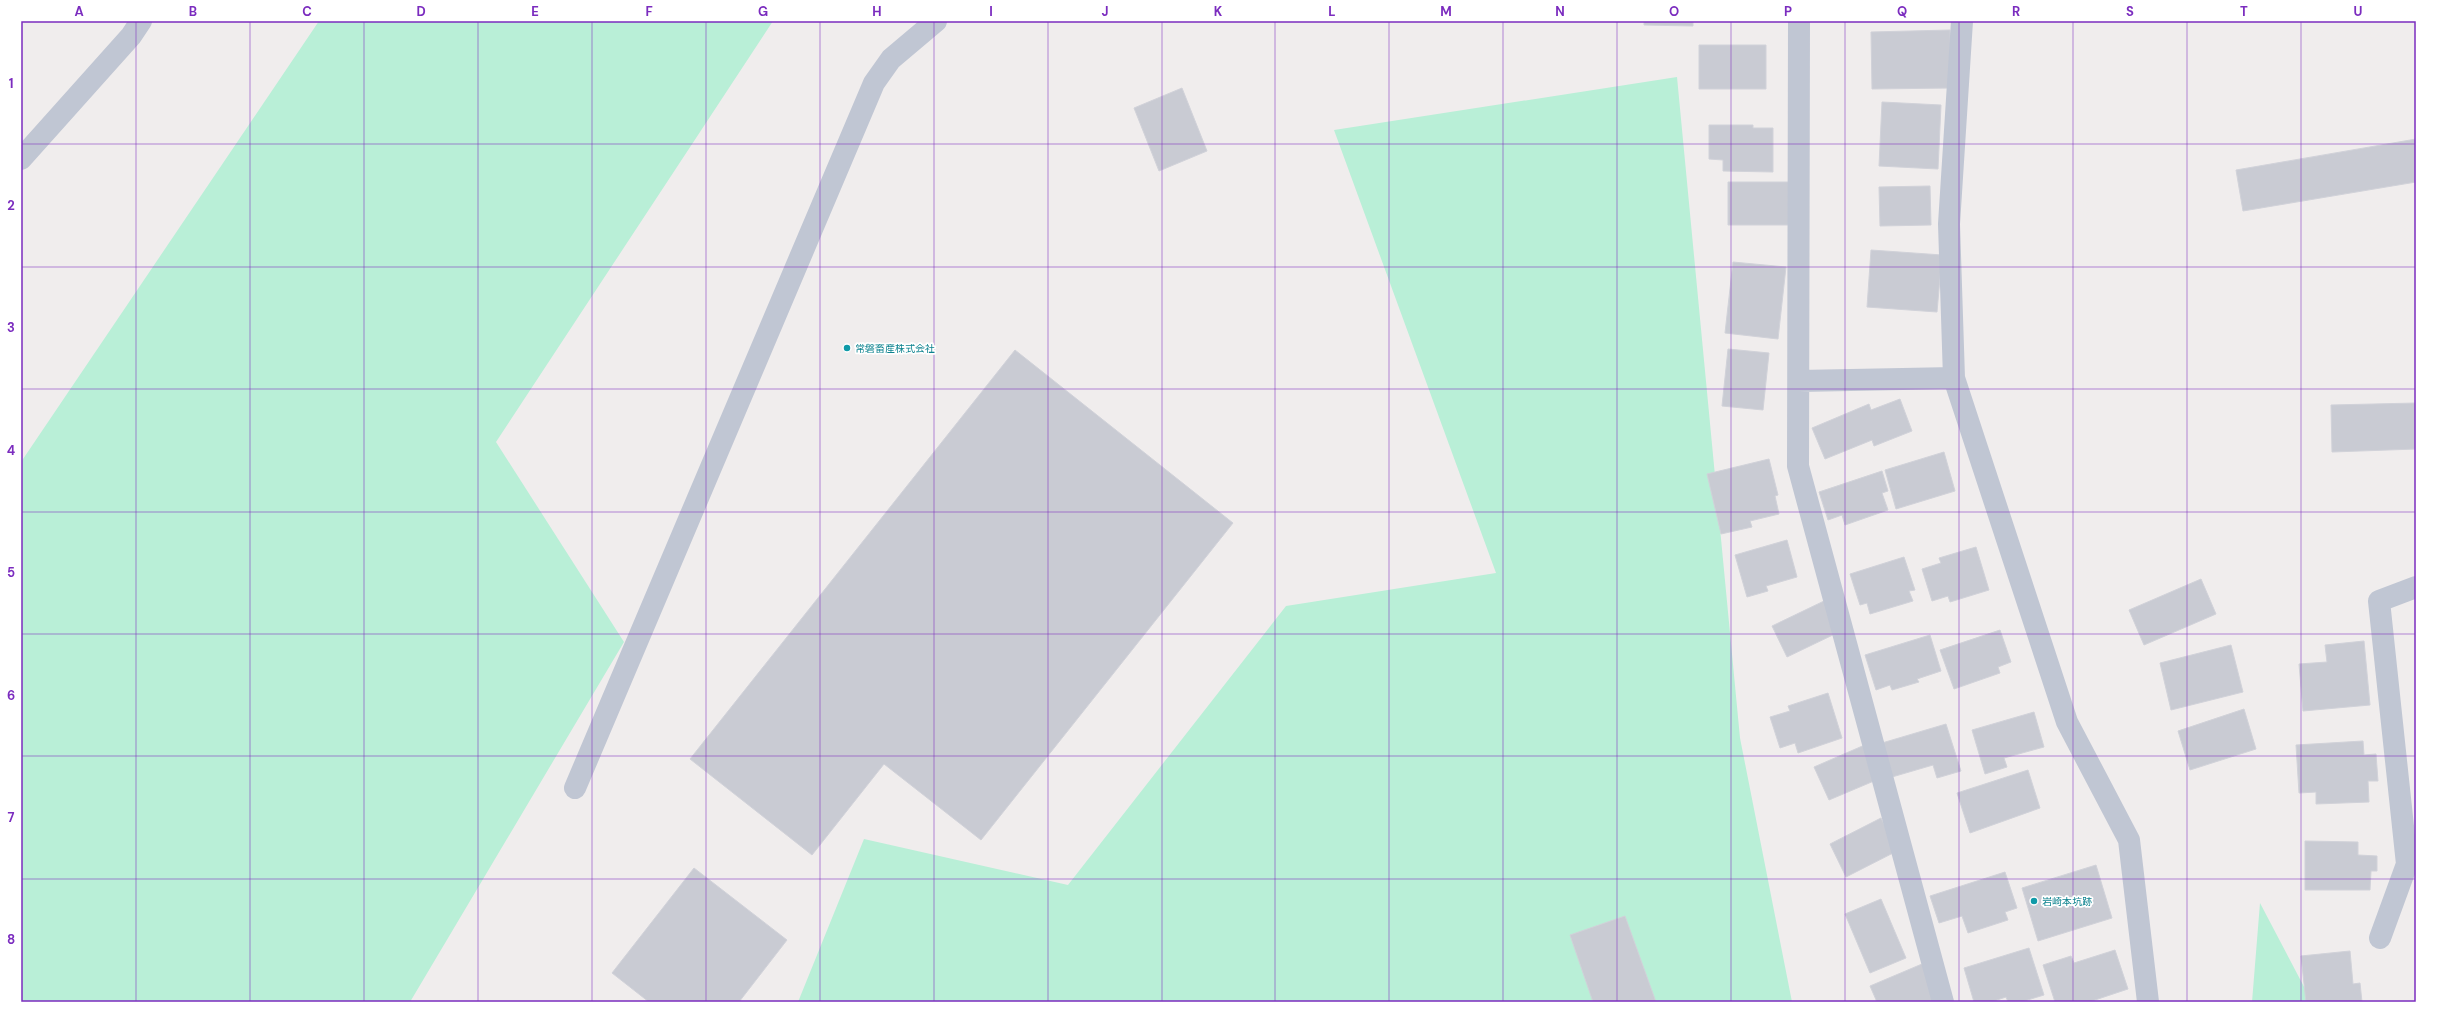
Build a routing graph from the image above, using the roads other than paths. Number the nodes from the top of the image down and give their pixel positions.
1 (141, 21) edge
2 (936, 21) edge
3 (1799, 21) edge
4 (1962, 21) edge
5 (21, 159) edge
6 (1954, 378) junction
7 (1799, 381) junction
8 (2416, 588) edge
9 (574, 788) dead end
10 (2412, 864) edge
11 (2380, 938) dead end
12 (1943, 1002) edge
13 (2148, 1002) edge

1 - 5 street
2 - 9 street
3 - 7 street
4 - 6 street
6 - 7 street
6 - 13 street
7 - 12 street
8 - 10 street
10 - 11 street

